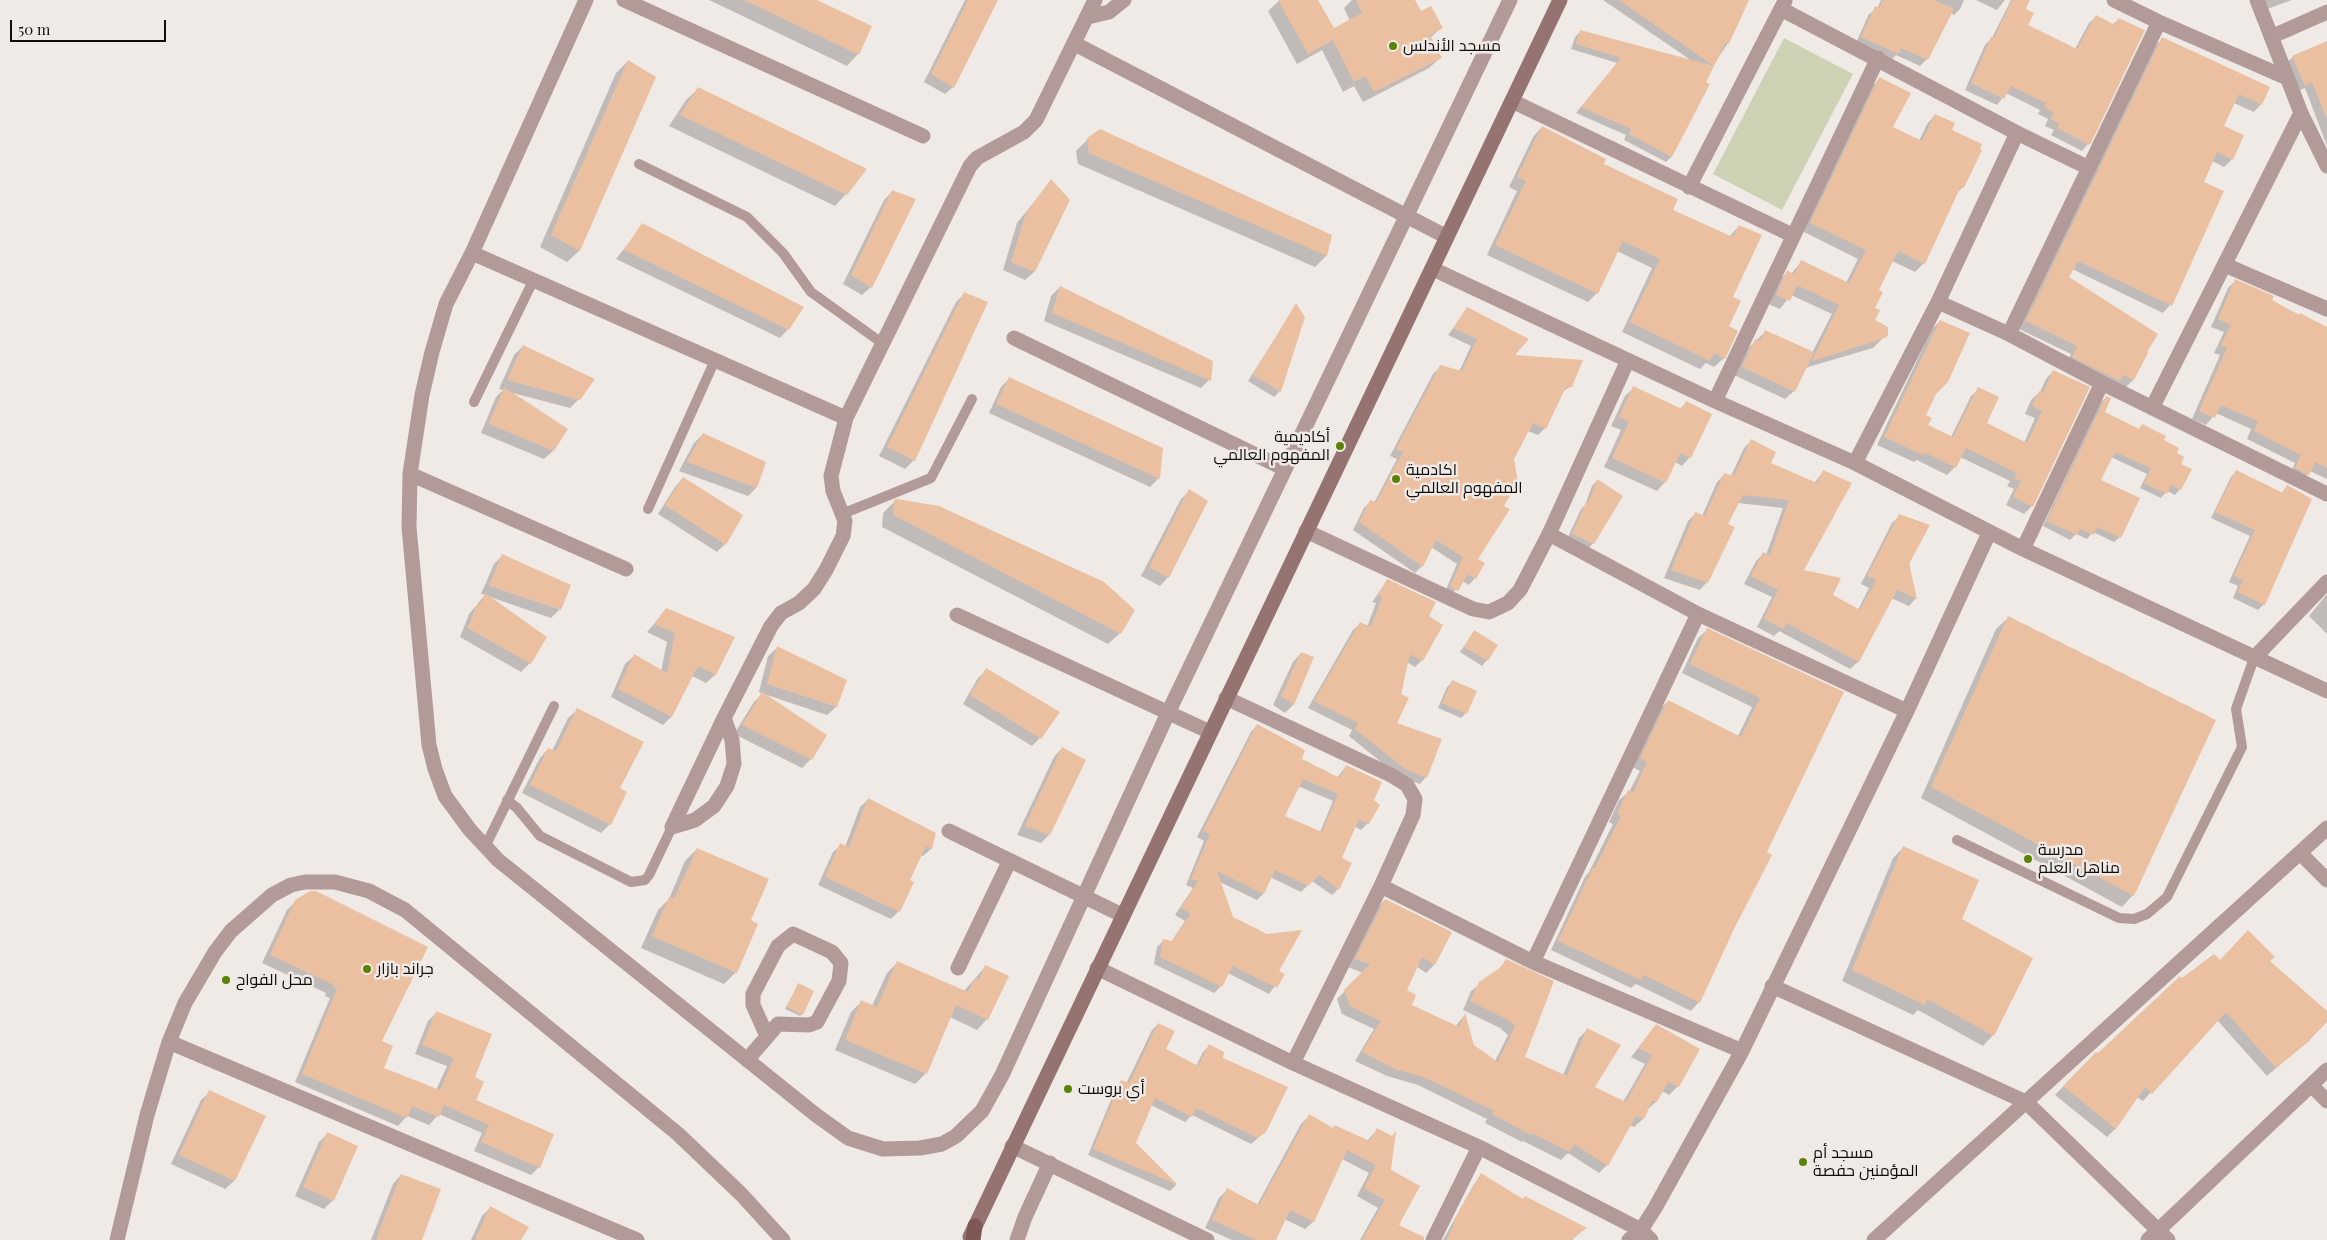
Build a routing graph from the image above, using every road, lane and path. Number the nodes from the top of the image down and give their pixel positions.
1 (586, 0) edge
2 (624, 0) edge
3 (1095, 0) edge
4 (1124, 0) edge
5 (1510, 0) edge
6 (1560, 0) edge
7 (2114, 0) edge
8 (2257, 0) edge
9 (1784, 4) edge
10 (2327, 12) edge
11 (1088, 17) junction
12 (2159, 22) junction
13 (2273, 36) junction
14 (1075, 44) junction
15 (1878, 58) junction
16 (2287, 78) junction
17 (1512, 101) junction
18 (2302, 113) junction
19 (2017, 133) junction
20 (923, 136) dead end
21 (639, 164) dead end
22 (2327, 166) edge
23 (2089, 168) junction
24 (1689, 187) junction
25 (1405, 216) junction
26 (1792, 234) junction
27 (1447, 237) junction
28 (472, 253) junction
29 (2225, 265) junction
30 (1433, 269) junction
31 (534, 279) junction
32 (1938, 302) junction
33 (2327, 309) edge
34 (2009, 334) junction
35 (1014, 338) dead end
36 (882, 343) junction
37 (715, 360) junction
38 (1628, 360) junction
39 (2102, 383) junction
40 (972, 398) dead end
41 (1714, 401) junction
42 (474, 402) dead end
43 (2152, 408) junction
44 (846, 418) junction
45 (1855, 463) junction
46 (1285, 469) junction
47 (410, 474) junction
48 (2327, 494) edge
49 (648, 508) dead end
50 (842, 514) junction
51 (1306, 531) junction
52 (1989, 533) junction
53 (1549, 534) junction
54 (2023, 549) junction
55 (626, 569) dead end
56 (2327, 582) edge
57 (957, 614) dead end
58 (1698, 614) junction
59 (2254, 658) junction
60 (2327, 691) edge
61 (1226, 698) junction
62 (554, 706) dead end
63 (1907, 711) junction
64 (1168, 713) junction
65 (724, 718) junction
66 (1210, 732) junction
67 (507, 800) junction
68 (672, 826) junction
69 (2327, 828) edge
70 (948, 831) dead end
71 (1957, 840) dead end
72 (485, 847) junction
73 (2300, 853) junction
74 (1009, 862) junction
75 (2327, 880) edge
76 (1381, 886) junction
77 (1083, 898) junction
78 (1122, 915) junction
79 (1534, 962) junction
80 (958, 968) dead end
81 (1097, 968) junction
82 (1772, 986) junction
83 (766, 1036) junction
84 (168, 1042) junction
85 (1742, 1051) junction
86 (746, 1060) junction
87 (1293, 1064) junction
88 (2327, 1070) edge
89 (2311, 1085) junction
90 (2327, 1101) edge
91 (2026, 1102) junction
92 (1012, 1146) junction
93 (1479, 1147) junction
94 (1050, 1163) junction
95 (1177, 1225) junction
96 (974, 1233) edge
97 (1646, 1235) edge
98 (2158, 1237) edge
99 (117, 1240) edge
100 (637, 1240) edge
101 (784, 1240) edge
102 (968, 1240) edge
103 (1017, 1240) edge
104 (1188, 1240) edge
105 (1207, 1240) edge
106 (1433, 1240) edge
107 (1629, 1240) edge
108 (1874, 1240) edge

1 - 28 street
2 - 20 street
3 - 11 street
4 - 11 street
5 - 25 street
6 - 17 main road
7 - 12 street
8 - 13 street
9 - 15 street
9 - 24 street
10 - 13 street
11 - 14 street
12 - 16 street
12 - 23 street
13 - 16 street
14 - 25 street
14 - 36 street
15 - 19 street
15 - 26 street
16 - 18 street
17 - 24 street
17 - 27 main road
18 - 22 street
18 - 29 street
19 - 23 street
19 - 32 street
21 - 36 lane
23 - 34 street
24 - 26 street
25 - 27 street
25 - 46 street
26 - 41 street
27 - 30 main road
28 - 31 street
28 - 47 street
29 - 33 street
29 - 43 street
30 - 38 street
30 - 51 main road
31 - 37 street
31 - 42 lane
32 - 34 street
32 - 45 street
34 - 39 street
35 - 46 street
36 - 44 street
37 - 44 street
37 - 49 lane
38 - 41 street
38 - 53 street
39 - 43 street
39 - 54 street
40 - 50 lane
41 - 45 street
43 - 48 street
44 - 50 street
45 - 52 street
46 - 64 street
47 - 55 street
47 - 72 street
50 - 65 street
51 - 53 street
51 - 61 main road
52 - 54 street
52 - 63 street
53 - 58 street
54 - 59 street
56 - 59 street
57 - 64 street
58 - 63 street
58 - 79 street
59 - 60 street
59 - 71 lane
61 - 66 main road
61 - 76 street
62 - 67 lane
63 - 82 street
64 - 66 street
64 - 77 street
65 - 68 street
65 - 68 street
66 - 78 main road
67 - 68 lane
67 - 72 lane
69 - 73 street
70 - 74 street
72 - 86 street
73 - 75 street
73 - 91 street
74 - 77 street
74 - 80 street
76 - 79 street
76 - 87 street
77 - 78 street
77 - 86 street
78 - 81 main road
79 - 85 street
81 - 87 street
81 - 92 main road
82 - 85 street
82 - 91 street
83 - 83 street
83 - 86 street
84 - 99 street
84 - 100 street
84 - 101 street
85 - 97 street
87 - 93 street
88 - 89 street
89 - 90 street
89 - 98 street
91 - 98 street
91 - 108 street
92 - 94 street
92 - 96 main road
93 - 97 street
93 - 106 street
94 - 95 street
94 - 103 street
95 - 104 street
95 - 105 street
96 - 102 main road
97 - 107 street

